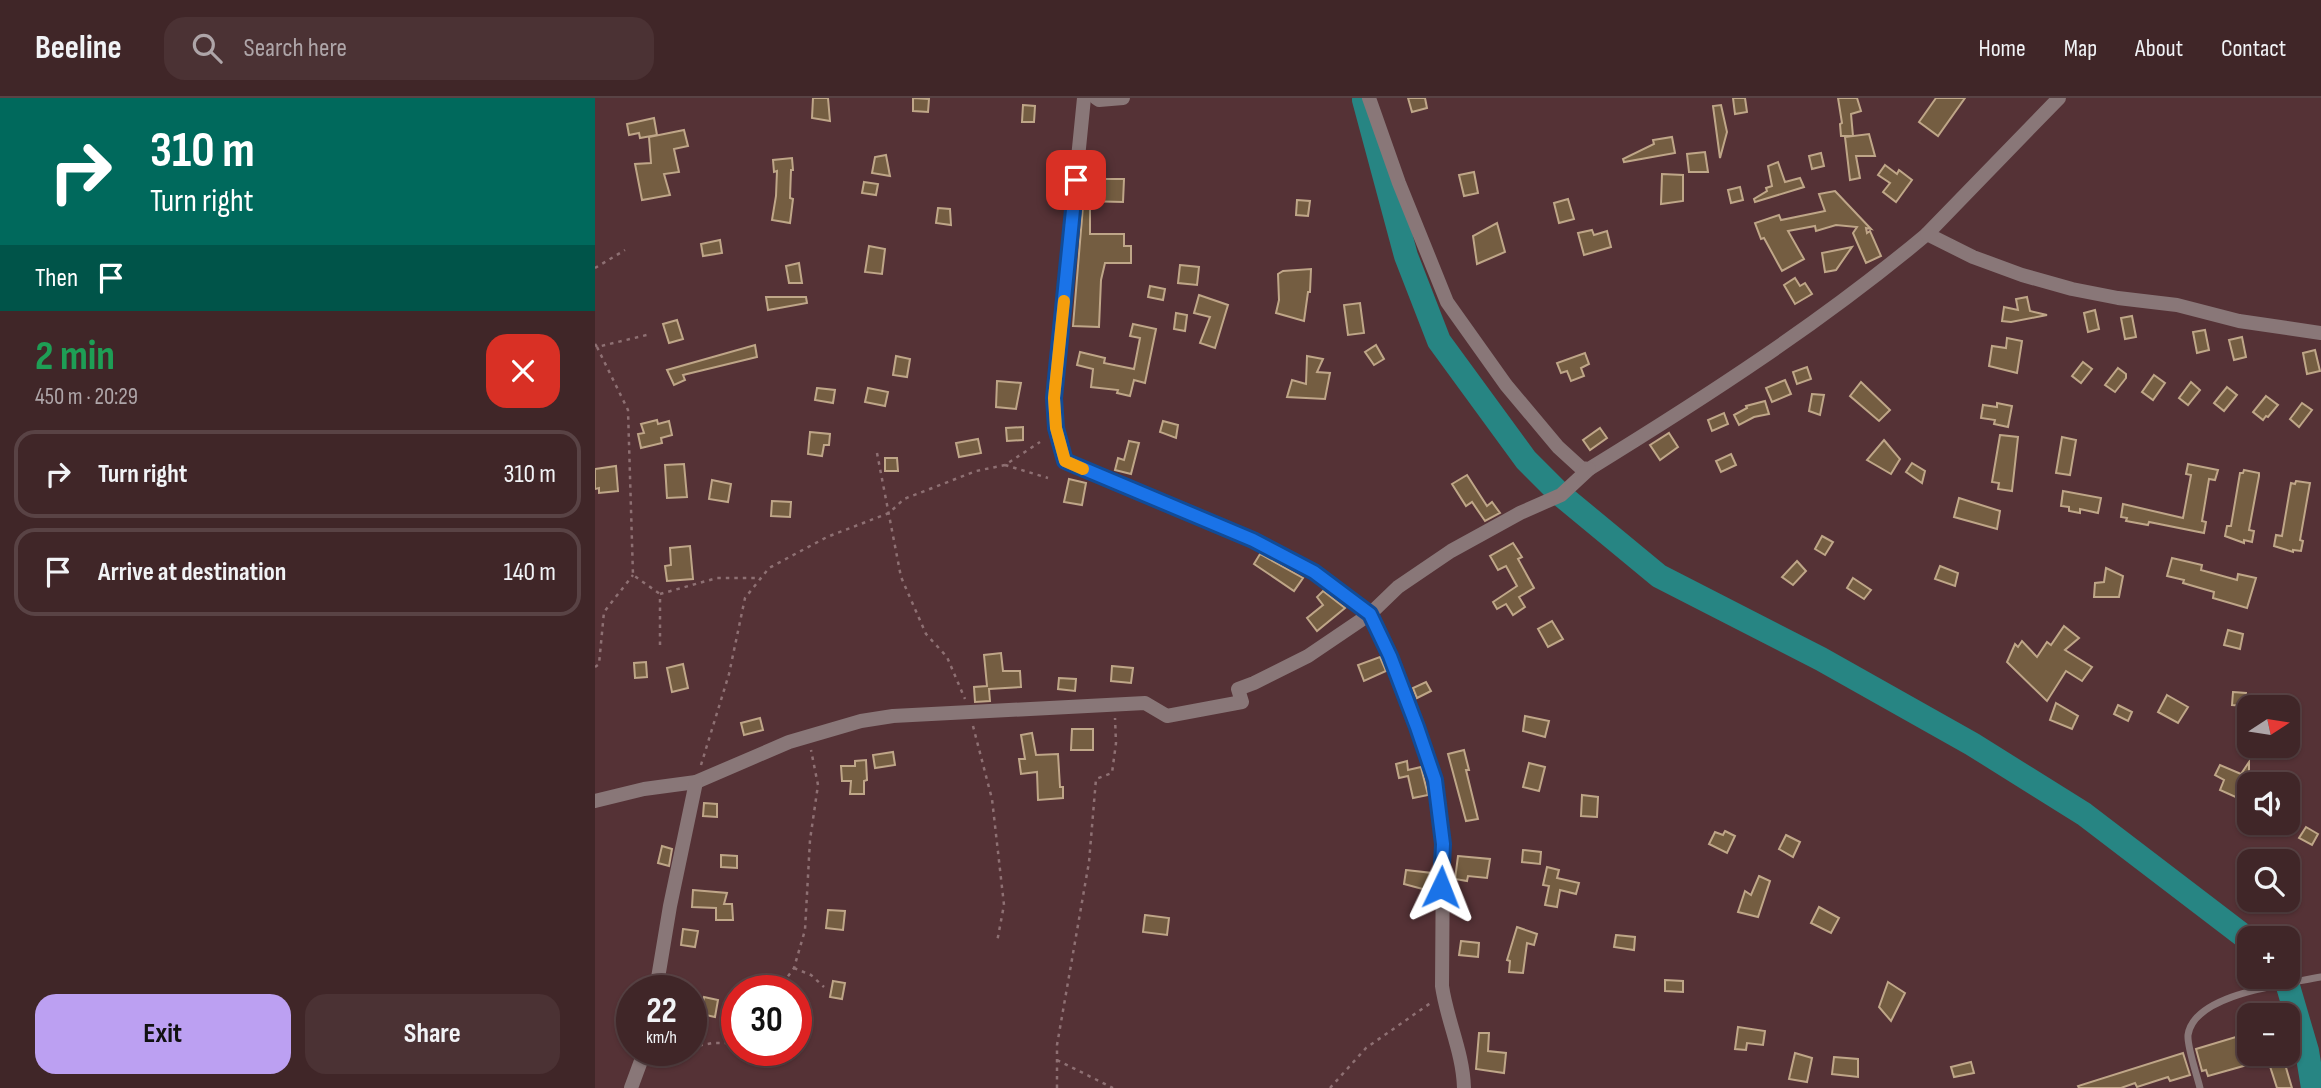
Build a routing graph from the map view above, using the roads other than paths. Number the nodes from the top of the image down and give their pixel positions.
1 (1084, 98) edge
2 (1096, 98) edge
3 (1123, 98) edge
4 (1369, 98) edge
5 (2059, 98) edge
6 (1927, 234) junction
7 (2321, 333) edge
8 (1589, 469) junction
9 (1370, 614) junction
10 (696, 782) junction
11 (595, 801) edge
12 (658, 975) edge
13 (2321, 977) edge
14 (639, 1066) edge
15 (631, 1088) edge
16 (1464, 1088) edge
17 (2200, 1088) edge

1 - 9 street
2 - 3 street
4 - 8 street
5 - 6 street
6 - 7 street
6 - 8 street
8 - 9 street
9 - 10 street
9 - 16 street
10 - 11 street
10 - 12 street
13 - 17 lane
14 - 15 street

